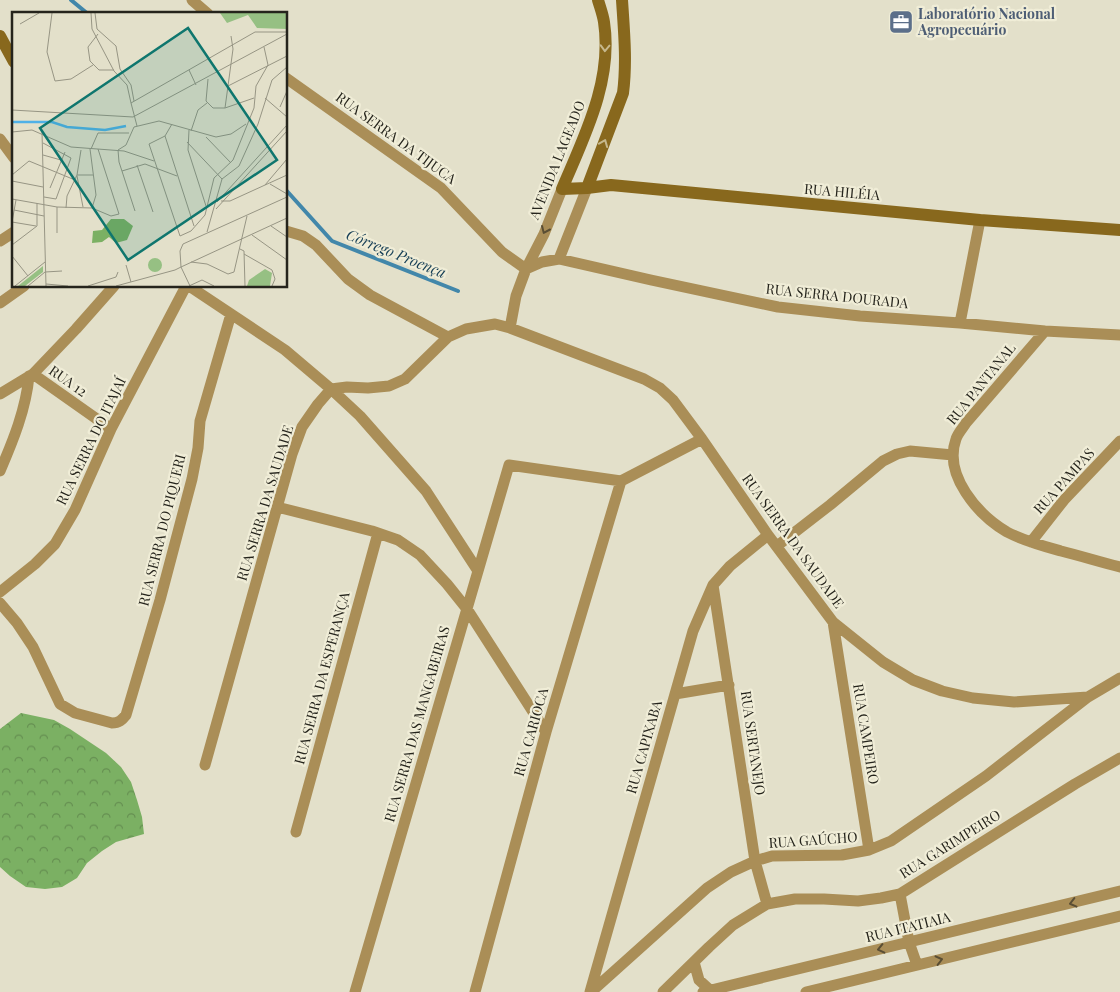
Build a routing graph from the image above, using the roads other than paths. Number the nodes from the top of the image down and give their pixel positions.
1 (192, 0) edge
2 (598, 0) edge
3 (622, 0) edge
4 (206, 12) edge
5 (0, 36) edge
6 (12, 58) edge
7 (288, 79) edge
8 (0, 138) edge
9 (12, 155) edge
10 (587, 188) junction
11 (562, 189) junction
12 (980, 220) junction
13 (1120, 230) edge
14 (288, 232) edge
15 (12, 233) edge
16 (0, 240) edge
17 (559, 259) junction
18 (526, 270) junction
19 (21, 288) edge
20 (112, 288) edge
21 (189, 288) edge
22 (192, 288) edge
23 (0, 303) edge
24 (231, 314) junction
25 (960, 323) junction
26 (510, 328) junction
27 (1045, 331) junction
28 (1120, 335) edge
29 (448, 337) junction
30 (31, 375) junction
31 (331, 389) junction
32 (0, 393) edge
33 (111, 429) junction
34 (702, 439) junction
35 (1120, 441) edge
36 (953, 455) junction
37 (0, 471) edge
38 (622, 482) junction
39 (277, 507) junction
40 (378, 533) junction
41 (768, 535) junction
42 (1030, 542) junction
43 (777, 546) junction
44 (1120, 567) edge
45 (478, 571) junction
46 (714, 585) junction
47 (0, 592) edge
48 (0, 603) edge
49 (467, 609) junction
50 (833, 622) junction
51 (1120, 678) edge
52 (729, 685) junction
53 (675, 694) junction
54 (1088, 697) junction
55 (546, 732) junction
56 (1120, 758) edge
57 (205, 765) dead end
58 (296, 832) dead end
59 (869, 850) junction
60 (755, 861) junction
61 (1120, 891) edge
62 (900, 894) junction
63 (767, 904) junction
64 (1120, 916) edge
65 (909, 942) junction
66 (694, 962) junction
67 (917, 965) junction
68 (706, 991) edge
69 (355, 992) edge
70 (475, 992) edge
71 (591, 992) edge
72 (663, 992) edge
73 (806, 992) edge

1 - 4 street
2 -> 11 main road, AVENIDA LAGEADO
10 -> 3 main road
5 - 6 main road
7 - 18 street, RUA SERRA DA TIJUCA
8 - 9 street
10 - 11 main road, RUA HILÉIA
10 - 12 main road, RUA HILÉIA
10 - 17 street
11 -> 18 street, AVENIDA LAGEADO
12 - 13 main road, RUA HILÉIA
12 - 25 street
14 - 29 street
15 - 16 street
17 - 18 street, RUA SERRA DOURADA
17 - 25 street, RUA SERRA DOURADA
18 - 26 street
19 - 23 street
20 - 30 street
21 - 33 street, RUA SERRA DO ITAJAÍ
22 - 24 street
24 - 31 street
24 - 48 street, RUA SERRA DO PIQUERI
25 - 27 street, RUA SERRA DOURADA
26 - 29 street
26 - 34 street, RUA SERRA DA SAUDADE
27 - 28 street, RUA SERRA DOURADA
27 - 36 street, RUA PANTANAL
29 - 31 street
30 - 32 street
30 - 33 street, RUA 12
30 - 37 street
31 - 39 street, RUA SERRA DA SAUDADE
31 - 45 street
33 - 47 street, RUA SERRA DO ITAJAÍ
34 - 38 street
34 - 41 street, RUA SERRA DA SAUDADE
35 - 42 street, RUA PAMPAS
36 - 42 street
36 - 43 street
38 - 45 street, RUA SERRA DAS MANGABEIRAS
38 - 55 street, RUA CARIOCA
39 - 40 street
39 - 57 street, RUA SERRA DA SAUDADE
40 - 49 street
40 - 58 street, RUA SERRA DA ESPERANÇA
41 - 43 street, RUA SERRA DA SAUDADE
41 - 46 street, RUA CAPIXABA
42 - 44 street
43 - 50 street, RUA SERRA DA SAUDADE
45 - 49 street, RUA SERRA DAS MANGABEIRAS
46 - 52 street, RUA SERTANEJO
46 - 53 street, RUA CAPIXABA
49 - 55 street
49 - 69 street, RUA SERRA DAS MANGABEIRAS
50 - 54 street, RUA SERRA DA SAUDADE
50 - 59 street, RUA CAMPEIRO
51 - 54 street, RUA GAÚCHO
52 - 53 street
52 - 60 street, RUA SERTANEJO
53 - 71 street, RUA CAPIXABA
54 - 59 street, RUA GAÚCHO
55 - 70 street, RUA CARIOCA
56 - 62 street, RUA GARIMPEIRO
59 - 60 street, RUA GAÚCHO
60 - 63 street, RUA SERTANEJO
60 - 71 street, RUA GAÚCHO
61 -> 65 street, RUA ITATIAIA
62 - 63 street, RUA GARIMPEIRO
62 - 65 street
63 - 66 street, RUA GARIMPEIRO
67 -> 64 street
65 - 67 street
65 -> 68 street, RUA ITATIAIA
66 - 68 street
66 - 72 street, RUA GARIMPEIRO
67 - 73 street

